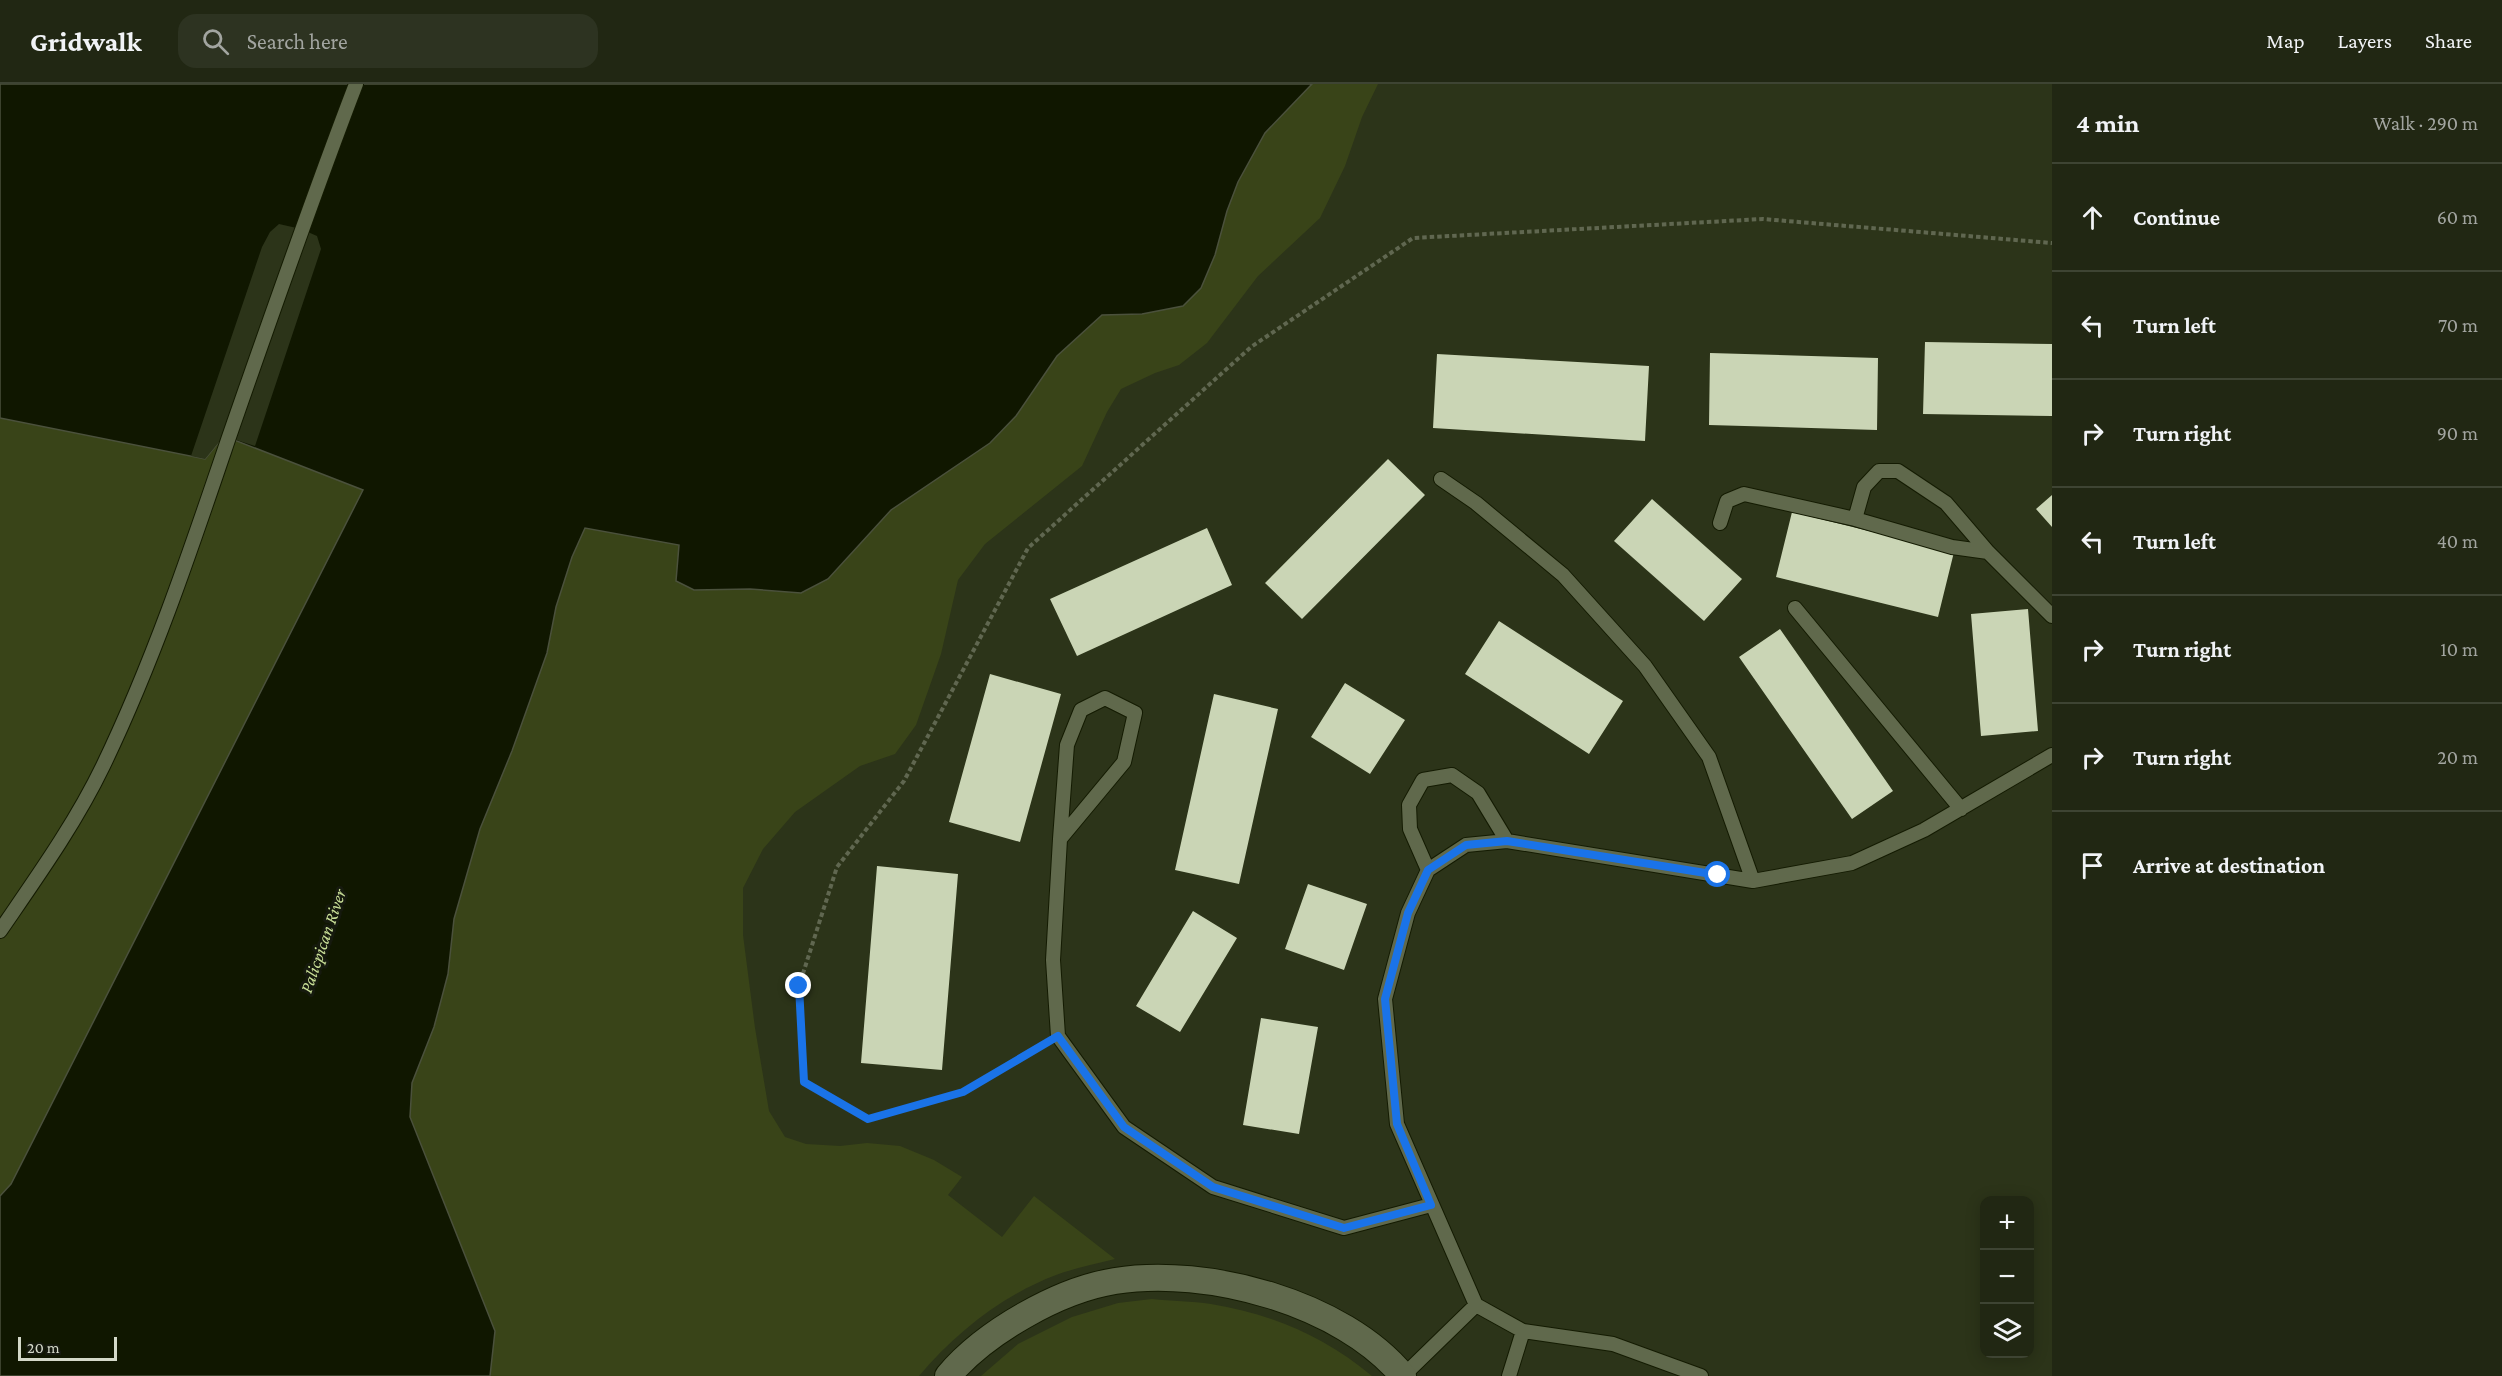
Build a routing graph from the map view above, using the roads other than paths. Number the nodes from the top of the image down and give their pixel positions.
1 (356, 84) edge
2 (1441, 479) dead end
3 (1855, 519) junction
4 (1720, 524) dead end
5 (1988, 552) junction
6 (1795, 608) dead end
7 (2052, 616) edge
8 (2052, 755) edge
9 (1961, 809) junction
10 (1059, 839) junction
11 (1507, 841) junction
12 (1428, 870) junction
13 (1753, 881) junction
14 (0, 930) edge
15 (1431, 1205) junction
16 (1476, 1305) junction
17 (1523, 1331) junction
18 (948, 1376) edge
19 (1403, 1376) edge
20 (1509, 1376) edge
21 (1701, 1376) edge

1 - 14 lane
2 - 13 lane
3 - 4 lane
3 - 5 lane
3 - 5 lane
5 - 7 lane
6 - 9 lane
8 - 9 lane
9 - 13 lane
10 - 10 lane
10 - 15 lane
11 - 12 lane
11 - 12 lane
11 - 13 lane
12 - 15 lane
15 - 16 lane
16 - 17 lane
16 - 19 lane
17 - 20 lane
17 - 21 lane
18 - 19 street

